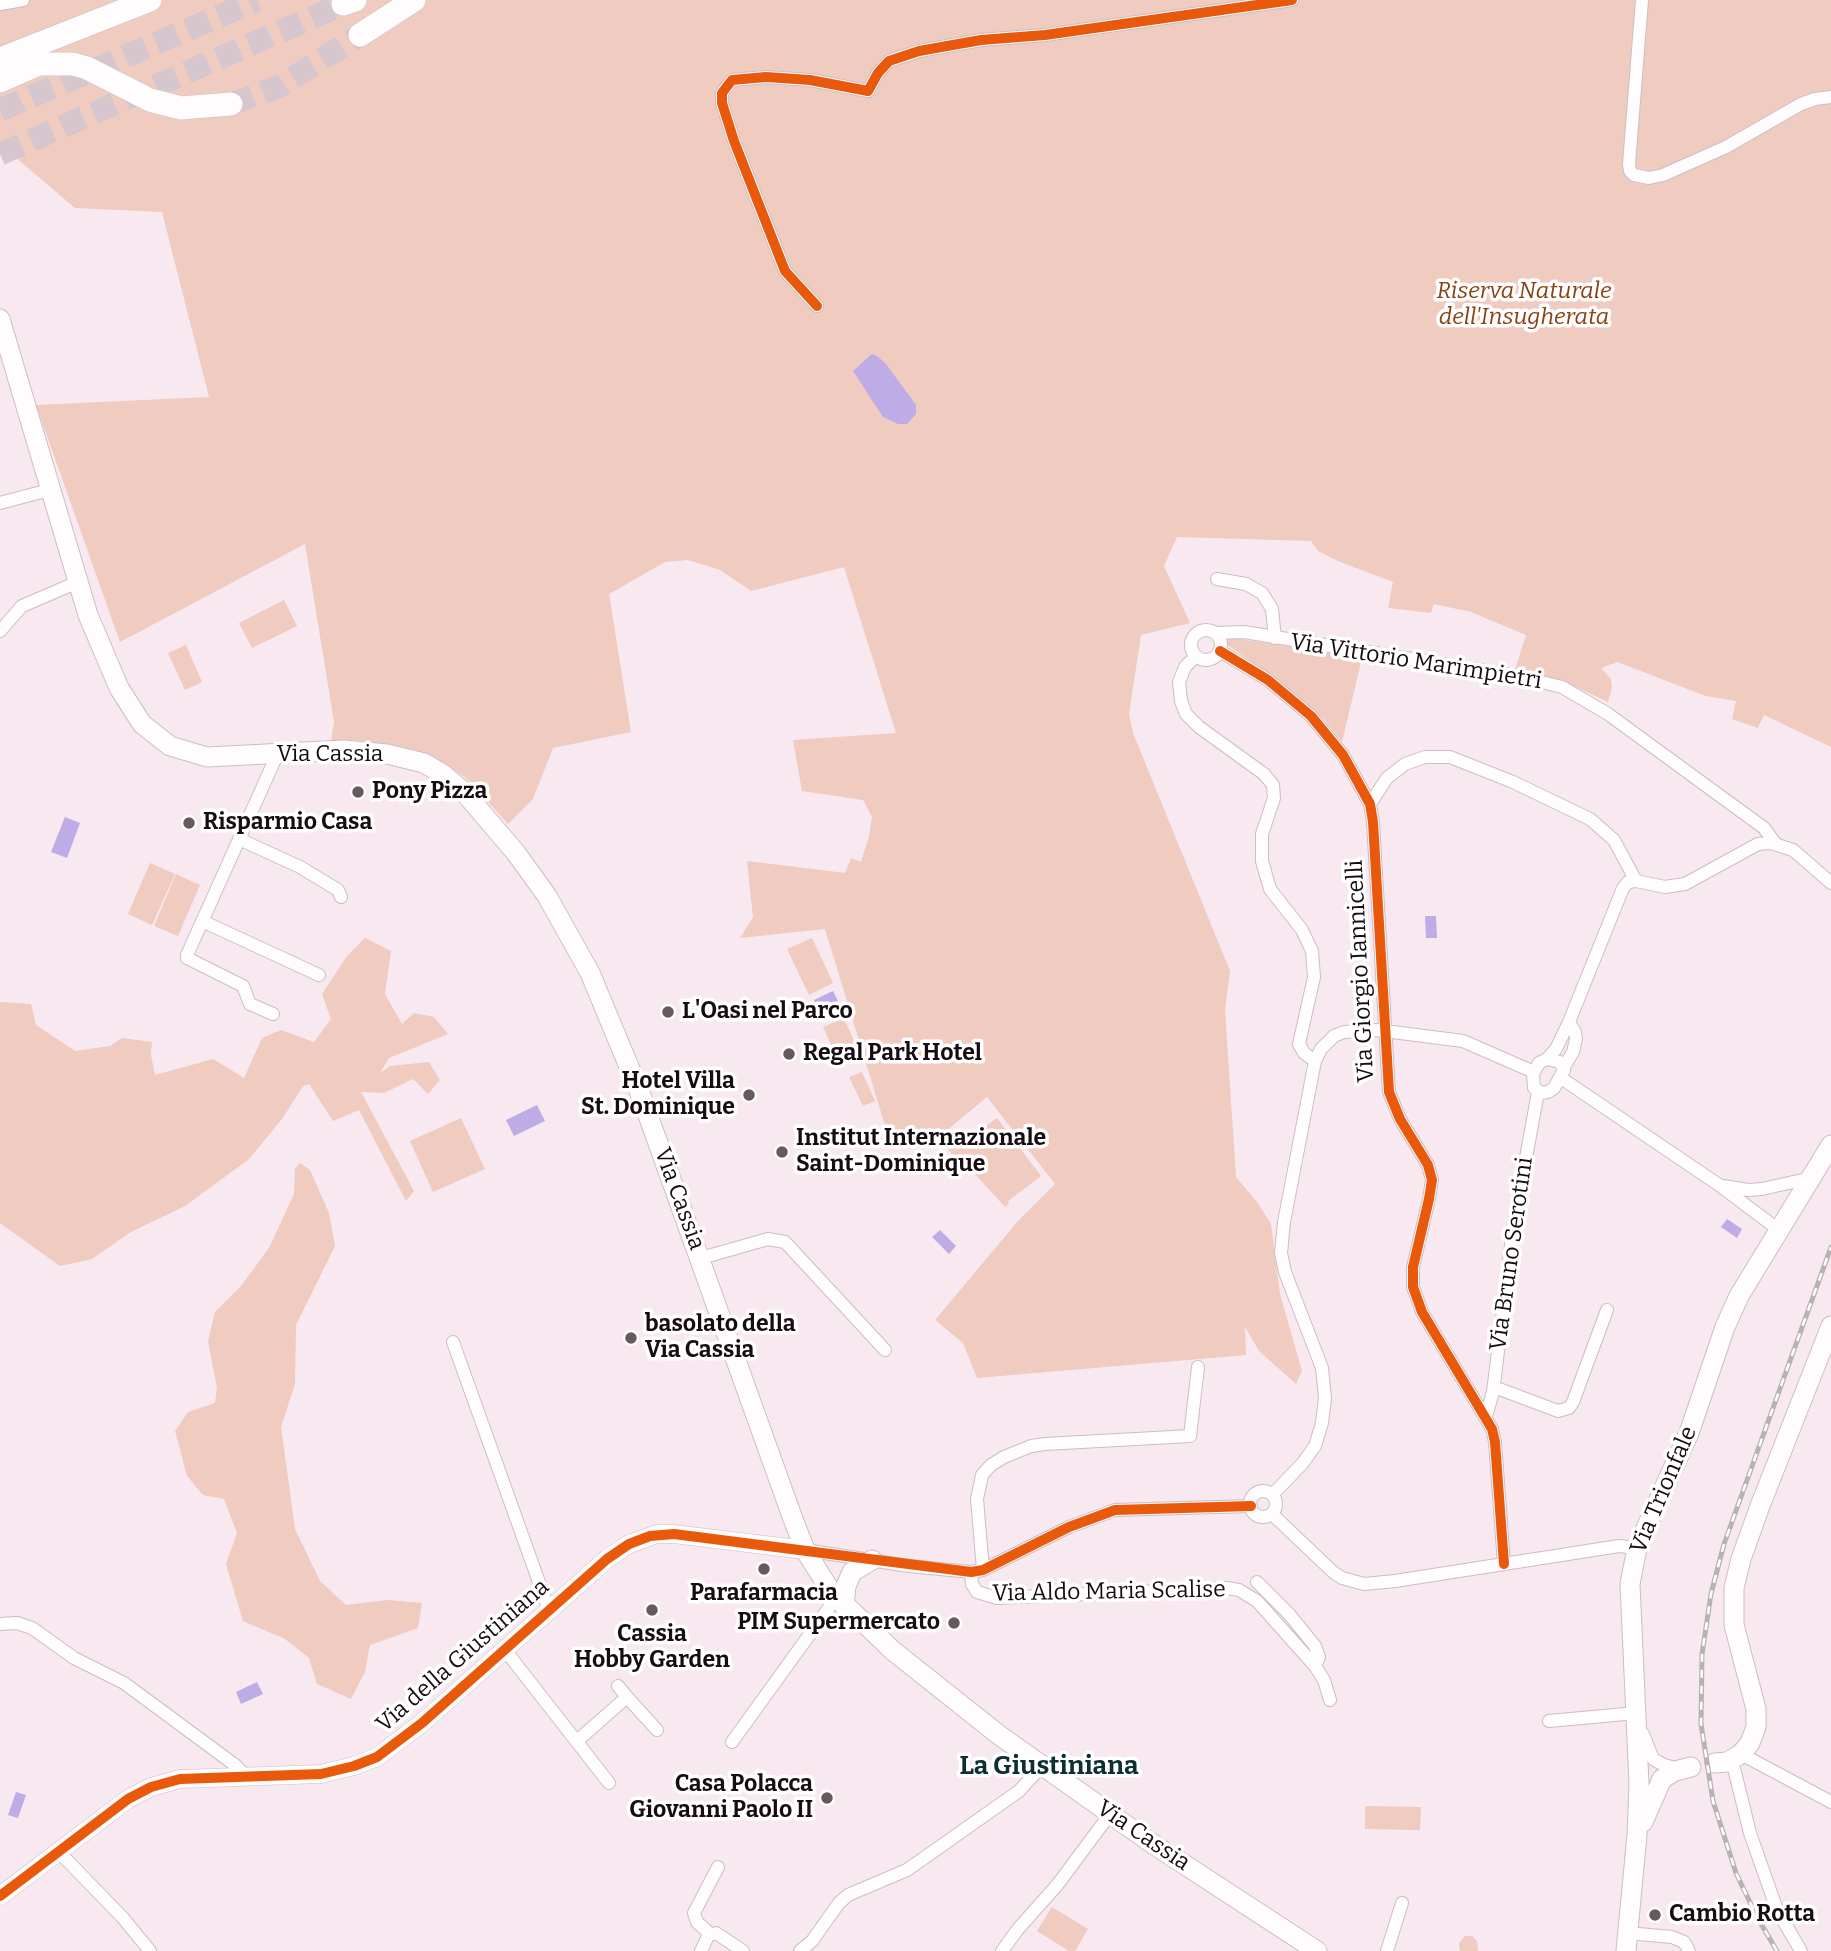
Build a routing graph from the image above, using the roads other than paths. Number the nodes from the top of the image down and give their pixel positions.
1 (23, 0) edge
2 (150, 0) edge
3 (414, 0) edge
4 (1292, 0) edge
5 (1642, 0) edge
6 (0, 4) edge
7 (360, 35) tunnel mouth
8 (0, 59) edge
9 (0, 81) edge
10 (1831, 97) edge
11 (231, 104) tunnel mouth
12 (817, 306) dead end
13 (0, 319) edge
14 (49, 490) junction
15 (0, 503) edge
16 (1217, 579) dead end
17 (78, 582) junction
18 (0, 631) edge
19 (1215, 633) junction
20 (1275, 638) junction
21 (1220, 651) junction
22 (1195, 656) junction
23 (277, 755) junction
24 (1370, 804) junction
25 (239, 839) junction
26 (1775, 843) junction
27 (1636, 881) junction
28 (1831, 883) edge
29 (341, 897) dead end
30 (202, 921) junction
31 (319, 975) dead end
32 (273, 1014) dead end
33 (1569, 1022) junction
34 (1384, 1030) junction
35 (1547, 1059) junction
36 (1315, 1060) junction
37 (1534, 1072) junction
38 (1562, 1073) junction
39 (1538, 1092) junction
40 (1831, 1145) edge
41 (1811, 1178) junction
42 (1719, 1185) junction
43 (1779, 1230) junction
44 (701, 1258) junction
45 (1607, 1310) dead end
46 (1831, 1326) edge
47 (453, 1342) dead end
48 (885, 1350) dead end
49 (1198, 1367) dead end
50 (1494, 1387) junction
51 (1486, 1416) junction
52 (1272, 1495) junction
53 (1251, 1506) junction
54 (1272, 1514) junction
55 (1637, 1548) junction
56 (805, 1550) junction
57 (872, 1560) junction
58 (1504, 1564) junction
59 (977, 1571) junction
60 (1257, 1582) dead end
61 (840, 1602) junction
62 (549, 1610) junction
63 (0, 1624) edge
64 (505, 1650) junction
65 (1315, 1666) junction
66 (618, 1686) dead end
67 (627, 1697) junction
68 (1329, 1700) dead end
69 (1636, 1713) junction
70 (1549, 1721) dead end
71 (657, 1730) dead end
72 (577, 1741) junction
73 (732, 1742) dead end
74 (215, 1751) junction
75 (1729, 1759) junction
76 (1042, 1766) junction
77 (1685, 1768) joint
78 (224, 1777) junction
79 (247, 1777) junction
80 (609, 1783) dead end
81 (1831, 1802) edge
82 (1110, 1814) junction
83 (1637, 1835) junction
84 (59, 1852) junction
85 (718, 1867) dead end
86 (0, 1896) edge
87 (1402, 1903) dead end
88 (710, 1934) junction
89 (1626, 1942) edge
90 (150, 1951) edge
91 (701, 1951) edge
92 (743, 1951) edge
93 (800, 1951) edge
94 (1002, 1951) edge
95 (1317, 1951) edge
96 (1387, 1951) edge
97 (1689, 1951) edge
98 (1801, 1951) edge

1 - 6 street
2 - 8 highway
3 - 7 highway
4 - 12 street
5 - 10 street
9 - 11 highway
13 - 14 main road, Via Cassia
14 - 15 street
14 - 17 main road, Via Cassia
16 - 20 street
17 - 18 street
17 - 23 main road, Via Cassia
19 - 20 street, Via Vittorio Marimpietri
19 - 21 street
19 - 22 street
20 - 26 street, Via Vittorio Marimpietri
21 - 22 street
21 - 24 street
22 - 36 street
23 - 25 street
23 - 44 main road, Via Cassia
24 - 27 street
24 - 34 street, Via Giorgio Iannicelli
25 - 29 street
25 - 30 street
26 - 27 street
26 - 28 street
27 - 33 street
30 - 31 street
30 - 32 street
33 - 35 street
33 - 38 street
34 - 36 street
34 - 37 street
34 - 51 street, Via Giorgio Iannicelli
35 - 37 street
35 - 38 street
36 - 52 street
37 - 39 street
38 - 39 street
38 - 42 street
39 - 50 street, Via Bruno Serotini
40 - 41 main road, Via Trionfale
41 - 42 street
41 - 43 main road, Via Trionfale
42 - 43 street
43 - 55 main road, Via Trionfale
44 - 48 street
44 - 56 main road, Via Cassia
45 - 50 street
46 - 75 main road
47 - 62 street
49 - 59 street
50 - 51 street, Via Bruno Serotini
51 - 58 street, Via Giorgio Iannicelli
52 - 53 street
52 - 54 street
53 - 54 street
53 - 59 street
54 - 58 street
55 - 58 street
55 - 69 main road, Via Trionfale
56 - 57 street
56 - 61 main road, Via Cassia
56 - 62 street, Via della Giustiniana
57 - 59 street
57 - 61 main road
59 - 65 street, Via Aldo Maria Scalise
60 - 65 street, Via Aldo Maria Scalise
61 - 73 street
61 - 76 main road, Via Cassia
62 - 64 street, Via della Giustiniana
63 - 74 street
64 - 72 street
64 - 79 street, Via della Giustiniana
65 - 68 street, Via Aldo Maria Scalise
66 - 67 street
67 - 71 street
67 - 72 street
69 - 70 street
69 - 77 street
69 - 83 main road, Via Trionfale
72 - 80 street
74 - 78 street
74 - 79 street
75 - 81 street
75 - 98 street
76 - 82 main road, Via Cassia
76 - 93 street
77 - 83 main road
78 - 79 street, Via della Giustiniana
78 - 84 street, Via della Giustiniana
82 - 94 street
82 - 95 main road, Via Cassia
83 - 89 main road, Via Trionfale
84 - 86 street, Via della Giustiniana
84 - 90 street
85 - 88 street
87 - 96 street
88 - 91 street
88 - 92 street
89 - 97 street

